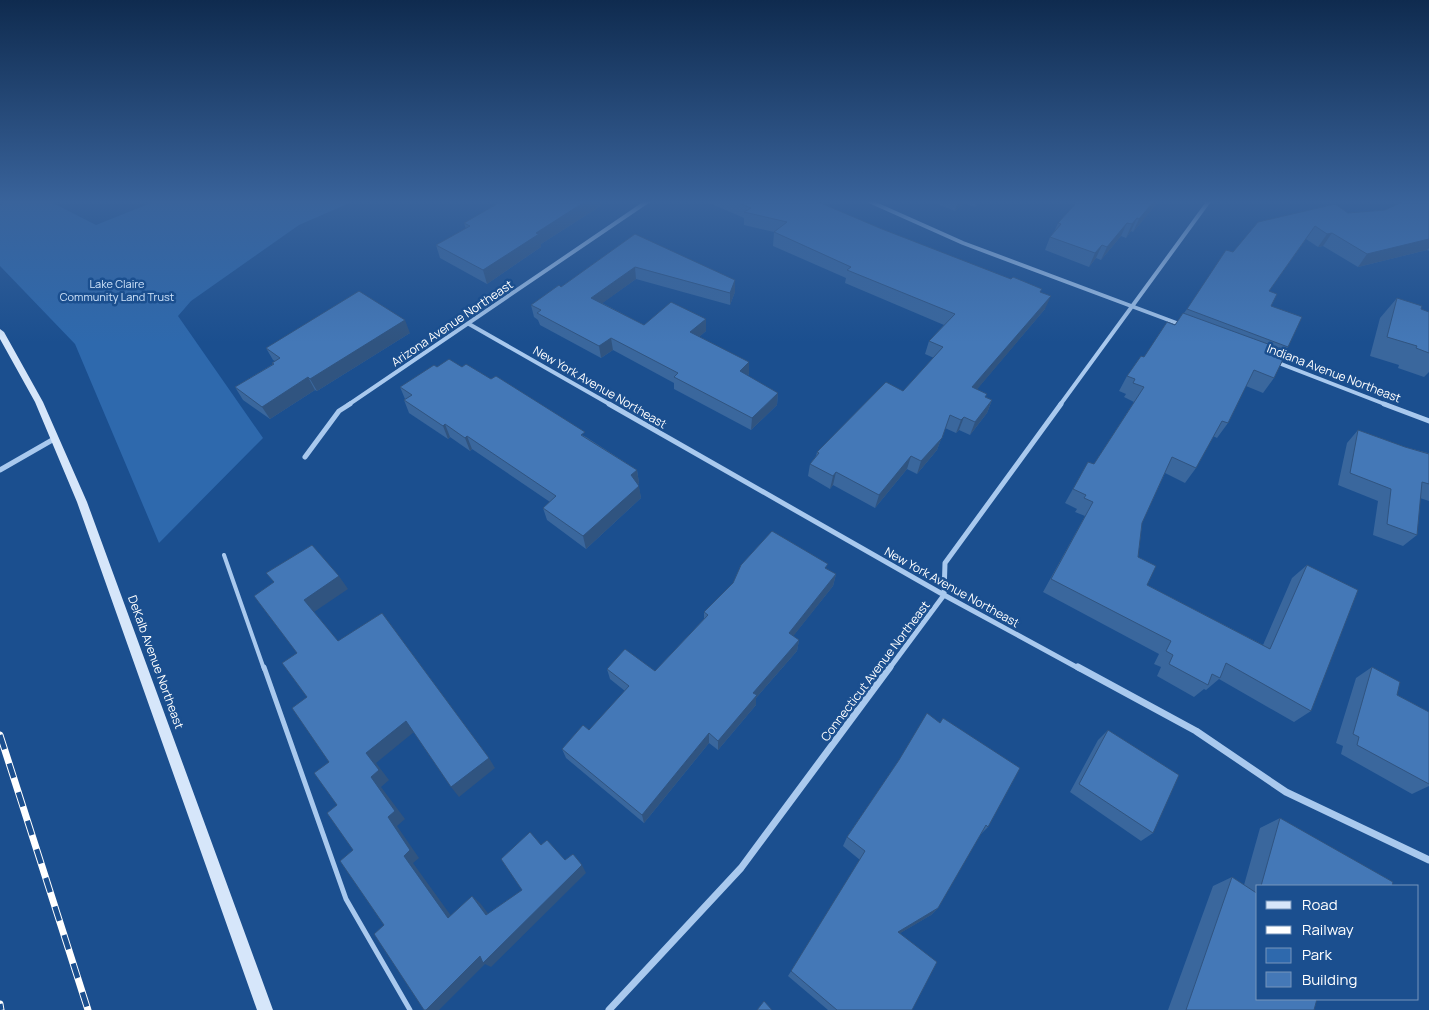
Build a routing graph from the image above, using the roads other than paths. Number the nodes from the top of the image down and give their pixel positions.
1 (579, 248) edge
2 (973, 248) edge
3 (1174, 248) edge
4 (1132, 306) junction
5 (469, 324) junction
6 (1190, 328) edge
7 (0, 332) edge
8 (1272, 360) edge
9 (1429, 421) edge
10 (54, 439) junction
11 (305, 457) dead end
12 (0, 470) edge
13 (224, 555) dead end
14 (944, 595) junction
15 (1429, 860) edge
16 (265, 1010) edge
17 (410, 1010) edge
18 (609, 1010) edge

1 - 5 street, Arizona Avenue Northeast
2 - 4 street
3 - 4 street, Connecticut Avenue Northeast
4 - 6 street
4 - 14 street, Connecticut Avenue Northeast
5 - 11 street, Arizona Avenue Northeast
5 - 14 street, New York Avenue Northeast
7 - 10 main road, DeKalb Avenue Northeast
8 - 9 street, Indiana Avenue Northeast
10 - 12 street
10 - 16 main road, DeKalb Avenue Northeast
13 - 17 lane
14 - 15 street, New York Avenue Northeast
14 - 18 street, Connecticut Avenue Northeast

